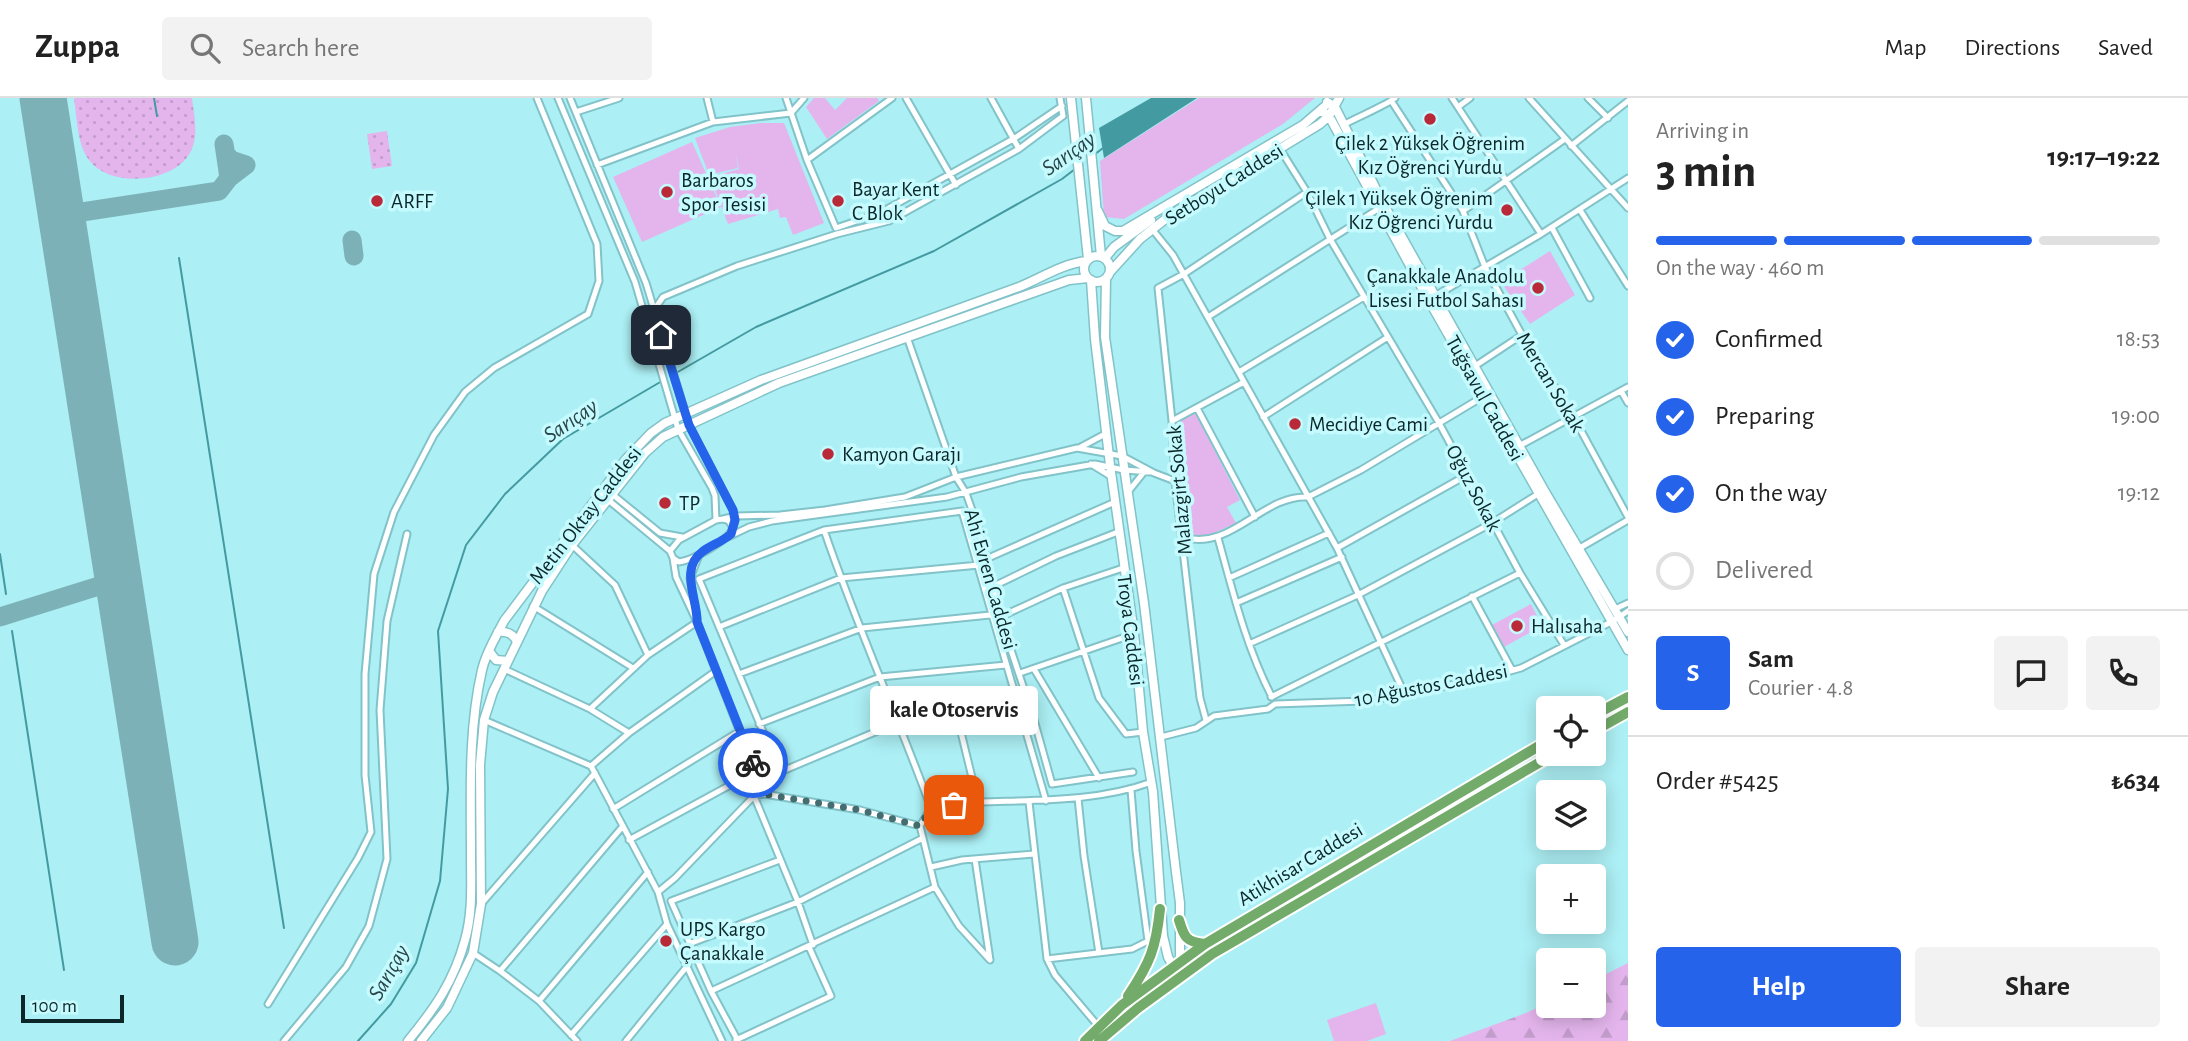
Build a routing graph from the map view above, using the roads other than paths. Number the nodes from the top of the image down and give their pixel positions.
1 (537, 98) edge
2 (558, 98) edge
3 (570, 98) edge
4 (619, 98) edge
5 (707, 98) edge
6 (786, 98) edge
7 (804, 98) edge
8 (892, 98) edge
9 (906, 98) edge
10 (991, 98) edge
11 (1060, 98) edge
12 (1071, 98) edge
13 (1452, 98) edge
14 (1470, 98) edge
15 (1529, 98) edge
16 (1588, 98) edge
17 (1393, 100) edge
18 (1332, 101) edge
19 (1628, 101) edge
20 (1088, 102) edge
21 (1062, 106) junction
22 (1458, 107) junction
23 (576, 111) junction
24 (791, 113) junction
25 (1325, 114) junction
26 (1073, 115) junction
27 (1063, 116) junction
28 (1608, 118) junction
29 (713, 122) junction
30 (1342, 125) junction
31 (1015, 138) junction
32 (1565, 139) junction
33 (1571, 146) junction
34 (1019, 149) junction
35 (1280, 149) junction
36 (807, 160) junction
37 (597, 165) junction
38 (950, 174) junction
39 (1628, 178) edge
40 (1507, 180) junction
41 (956, 185) junction
42 (1611, 191) junction
43 (1307, 192) junction
44 (1163, 208) junction
45 (1628, 208) edge
46 (1378, 209) junction
47 (1580, 210) junction
48 (1098, 211) junction
49 (1463, 211) junction
50 (1552, 228) junction
51 (1152, 229) junction
52 (1541, 234) junction
53 (1330, 239) junction
54 (1103, 257) junction
55 (1087, 260) junction
56 (1485, 267) junction
57 (1184, 274) junction
58 (1108, 275) junction
59 (1626, 277) edge
60 (1089, 279) junction
61 (1628, 286) edge
62 (1435, 296) junction
63 (1364, 297) junction
64 (1590, 298) dead end
65 (654, 310) junction
66 (1208, 317) junction
67 (1522, 335) junction
68 (907, 337) junction
69 (1388, 337) junction
70 (1475, 366) junction
71 (1239, 372) junction
72 (1244, 383) junction
73 (1628, 387) edge
74 (1621, 391) junction
75 (1484, 396) junction
76 (1628, 403) edge
77 (1197, 408) junction
78 (684, 413) junction
79 (1573, 416) junction
80 (1263, 417) junction
81 (673, 418) junction
82 (1172, 421) junction
83 (1439, 423) junction
84 (689, 425) junction
85 (678, 429) junction
86 (1107, 433) junction
87 (1519, 446) junction
88 (1077, 449) junction
89 (1110, 453) junction
90 (1122, 456) junction
91 (1091, 464) junction
92 (1110, 466) junction
93 (1124, 470) junction
94 (1144, 472) junction
95 (1154, 473) junction
96 (1467, 475) junction
97 (956, 477) junction
98 (1112, 477) junction
99 (1175, 481) junction
100 (1128, 492) junction
101 (966, 493) junction
102 (1538, 494) junction
103 (609, 496) junction
104 (1308, 497) junction
105 (1115, 502) junction
106 (734, 516) junction
107 (1255, 517) junction
108 (1628, 519) edge
109 (719, 520) junction
110 (1492, 523) junction
111 (824, 530) junction
112 (1118, 532) junction
113 (1329, 533) junction
114 (407, 534) dead end
115 (730, 534) junction
116 (685, 537) junction
117 (1183, 537) junction
118 (1217, 538) junction
119 (572, 545) junction
120 (1337, 548) junction
121 (1578, 549) junction
122 (700, 553) junction
123 (671, 555) junction
124 (1342, 557) junction
125 (986, 559) junction
126 (979, 565) junction
127 (1123, 568) junction
128 (1520, 573) junction
129 (841, 578) junction
130 (1229, 578) junction
131 (993, 586) junction
132 (1063, 588) junction
133 (1358, 595) junction
134 (1472, 596) junction
135 (1236, 603) junction
136 (1628, 603) edge
137 (533, 606) junction
138 (1628, 611) edge
139 (990, 615) junction
140 (1616, 616) junction
141 (1000, 617) junction
142 (697, 622) junction
143 (719, 626) junction
144 (862, 628) junction
145 (498, 632) junction
146 (1628, 632) edge
147 (1134, 634) junction
148 (517, 642) junction
149 (1379, 642) junction
150 (1249, 644) junction
151 (1564, 645) junction
152 (1628, 650) edge
153 (489, 651) junction
154 (1083, 652) junction
155 (648, 655) junction
156 (506, 665) junction
157 (1006, 665) junction
158 (633, 668) junction
159 (1034, 668) junction
160 (1512, 670) junction
161 (716, 671) junction
162 (1020, 673) junction
163 (739, 674) junction
164 (880, 677) junction
165 (1405, 695) junction
166 (1271, 697) junction
167 (1628, 697) edge
168 (1275, 704) junction
169 (590, 709) junction
170 (1606, 709) edge
171 (1628, 712) edge
172 (1021, 716) junction
173 (484, 720) junction
174 (958, 720) junction
175 (1206, 720) junction
176 (899, 722) junction
177 (759, 724) junction
178 (1606, 724) edge
179 (902, 730) junction
180 (740, 731) junction
181 (1143, 732) junction
182 (629, 733) junction
183 (1161, 737) junction
184 (1536, 748) edge
185 (1536, 765) edge
186 (591, 766) junction
187 (756, 771) junction
188 (1133, 772) dead end
189 (595, 773) junction
190 (1099, 778) junction
191 (1152, 782) junction
192 (1131, 790) junction
193 (764, 794) junction
194 (754, 796) junction
195 (1078, 799) junction
196 (1046, 801) junction
197 (978, 802) junction
198 (1029, 802) junction
199 (931, 808) junction
200 (613, 809) junction
201 (623, 826) junction
202 (920, 826) junction
203 (923, 838) junction
204 (629, 839) junction
205 (1034, 854) junction
206 (975, 859) junction
207 (780, 860) junction
208 (931, 867) junction
209 (648, 872) junction
210 (935, 887) junction
211 (657, 892) junction
212 (798, 902) junction
213 (481, 904) junction
214 (1160, 908) junction
215 (1179, 920) junction
216 (667, 924) junction
217 (689, 944) junction
218 (1205, 944) junction
219 (811, 946) junction
220 (472, 953) junction
221 (1099, 953) junction
222 (1047, 958) junction
223 (1176, 963) junction
224 (688, 965) junction
225 (500, 971) junction
226 (1183, 974) junction
227 (711, 991) junction
228 (539, 1002) junction
229 (268, 1004) dead end
230 (1122, 1005) junction
231 (1099, 1027) junction
232 (571, 1035) junction
233 (735, 1040) edge
234 (284, 1041) edge
235 (408, 1041) edge
236 (421, 1041) edge
237 (577, 1041) edge
238 (626, 1041) edge
239 (722, 1041) edge
240 (1085, 1041) edge
241 (1099, 1041) edge

1 - 229 street
2 - 81 street
3 - 23 street
4 - 23 street
5 - 29 street
6 - 24 street
7 - 24 street
8 - 36 street
9 - 38 street
10 - 31 street
11 - 21 street
12 - 26 main road
13 - 22 street
14 - 22 street
15 - 32 street
16 - 28 street
17 - 30 street
17 - 49 street, Mercan Sokak
18 - 25 main road, Setboyu Caddesi
18 - 30 main road
19 - 28 street
20 - 48 main road
21 - 27 street
21 - 31 street
22 - 40 street
23 - 37 street
24 - 29 street
24 - 36 street
25 - 35 main road, Setboyu Caddesi
25 - 44 main road, Setboyu Caddesi
25 - 46 main road, Tuğsavul Caddesi
26 - 27 street
26 - 55 main road
27 - 34 street
28 - 33 street
29 - 37 street
30 - 62 main road
31 - 34 street
31 - 38 street
32 - 33 street
32 - 40 street
33 - 42 street
34 - 41 street
35 - 43 street, Oğuz Sokak
35 - 51 main road, Setboyu Caddesi
36 - 38 street
37 - 65 street
38 - 41 street
39 - 42 street
40 - 49 street
40 - 52 street
41 - 65 street
42 - 45 street
42 - 47 street
43 - 53 street, Oğuz Sokak
43 - 57 street
44 - 48 main road
44 - 54 main road
46 - 53 street
46 - 75 main road, Tuğsavul Caddesi
47 - 50 street
47 - 59 street
48 - 54 main road
49 - 56 street, Mercan Sokak
50 - 52 street
50 - 64 street
51 - 57 street
51 - 58 main road, Setboyu Caddesi
52 - 56 street
53 - 63 street, Oğuz Sokak
53 - 66 street
54 - 55 main road
54 - 58 main road
55 - 60 main road
55 - 78 main road, Metin Oktay Caddesi
56 - 62 street
56 - 67 street, Mercan Sokak
57 - 66 street
57 - 82 street, Malazgirt Sokak
58 - 60 main road
58 - 90 main road, Troya Caddesi
59 - 61 street
60 - 68 main road, Metin Oktay Caddesi
60 - 86 main road, Troya Caddesi
62 - 70 main road
63 - 69 street, Oğuz Sokak
63 - 71 street
65 - 78 street
66 - 71 street
67 - 70 street
67 - 79 street, Mercan Sokak
68 - 84 main road, Metin Oktay Caddesi
68 - 97 street, Ahi Evren Caddesi
69 - 80 street
69 - 83 street, Oğuz Sokak
70 - 87 main road
71 - 72 street
72 - 77 street
72 - 80 street
73 - 74 street
74 - 76 street
74 - 79 street
75 - 83 street
75 - 102 main road, Tuğsavul Caddesi
77 - 82 street
77 - 107 street
78 - 81 main road, Metin Oktay Caddesi
78 - 84 street
79 - 87 street
79 - 108 street, Mercan Sokak
80 - 104 street
81 - 85 street
81 - 145 main road, Metin Oktay Caddesi
82 - 99 street, Malazgirt Sokak
83 - 96 street, Oğuz Sokak
83 - 104 street
84 - 85 main road, Metin Oktay Caddesi
84 - 106 street
85 - 103 main road, Metin Oktay Caddesi
85 - 109 street
86 - 88 street
86 - 89 main road, Troya Caddesi
87 - 121 main road
88 - 89 street
88 - 97 street
89 - 90 street
89 - 92 main road, Troya Caddesi
90 - 93 main road, Troya Caddesi
90 - 95 street
91 - 92 street
91 - 98 street
91 - 101 street
92 - 93 street
92 - 98 main road, Troya Caddesi
93 - 94 street
93 - 100 main road, Troya Caddesi
94 - 95 street
94 - 100 street
95 - 99 street
96 - 110 street, Oğuz Sokak
96 - 120 street
97 - 101 street, Ahi Evren Caddesi
97 - 106 street
98 - 105 main road, Troya Caddesi
99 - 117 street, Malazgirt Sokak
100 - 183 main road, Troya Caddesi
101 - 115 street
101 - 125 street, Ahi Evren Caddesi
102 - 110 street
102 - 140 main road, Tuğsavul Caddesi
103 - 116 street
103 - 119 main road, Metin Oktay Caddesi
103 - 123 street
104 - 107 street
104 - 113 street
105 - 112 main road, Troya Caddesi
105 - 125 street
106 - 109 street
106 - 115 street
107 - 118 street
108 - 121 street
109 - 115 street
109 - 116 street
110 - 128 street, Oğuz Sokak
110 - 133 street
111 - 126 street
111 - 129 street
111 - 143 street
112 - 127 main road, Troya Caddesi
112 - 131 street
113 - 120 street
113 - 130 street
114 - 234 street
115 - 122 street
116 - 123 street
117 - 118 street
117 - 175 street, Malazgirt Sokak
118 - 130 street
119 - 137 main road, Metin Oktay Caddesi
119 - 155 street
120 - 124 street
121 - 140 main road
122 - 123 street
122 - 142 street
123 - 142 street
124 - 133 street
124 - 135 street
125 - 131 street, Ahi Evren Caddesi
126 - 129 street
126 - 139 street
127 - 132 street
127 - 147 main road, Troya Caddesi
128 - 134 street
128 - 151 street, Oğuz Sokak
129 - 143 street
129 - 144 street
130 - 135 street
131 - 141 street, Ahi Evren Caddesi
132 - 141 street
132 - 154 street
133 - 149 street
133 - 150 street
134 - 149 street
134 - 160 street
135 - 150 street
136 - 140 street
137 - 148 main road, Metin Oktay Caddesi
137 - 158 street
138 - 140 street
139 - 144 street
139 - 157 street
140 - 146 main road
140 - 151 street, 10 Ağustos Caddesi
140 - 152 main road, Tuğsavul Caddesi
141 - 162 street, Ahi Evren Caddesi
142 - 155 street
142 - 161 street
143 - 163 street
144 - 163 street
144 - 164 street
145 - 148 main road
145 - 153 main road, Metin Oktay Caddesi
147 - 154 street
147 - 181 main road, Troya Caddesi
148 - 156 main road, Metin Oktay Caddesi
149 - 165 street
149 - 166 street
150 - 166 street
151 - 160 street, 10 Ağustos Caddesi
153 - 156 main road
153 - 235 main road, Metin Oktay Caddesi
154 - 159 street
154 - 181 street
155 - 158 street
156 - 169 street
156 - 173 main road, Metin Oktay Caddesi
157 - 164 street
157 - 172 street
158 - 169 street
159 - 162 street
159 - 190 street
160 - 165 street, 10 Ağustos Caddesi
161 - 180 street
161 - 182 street
162 - 190 street, Ahi Evren Caddesi
163 - 177 street
164 - 176 street
164 - 177 street
165 - 168 street, 10 Ağustos Caddesi
166 - 168 street
167 - 170 highway
168 - 175 street, 10 Ağustos Caddesi
169 - 182 street
171 - 178 highway
172 - 174 street
172 - 196 street
173 - 186 street
173 - 213 main road, Metin Oktay Caddesi
174 - 179 street
174 - 197 street
175 - 183 street, 10 Ağustos Caddesi
176 - 177 street
176 - 179 street
179 - 199 street
180 - 187 street
180 - 200 street
181 - 191 main road, Troya Caddesi
182 - 186 street
183 - 215 main road, Troya Caddesi
184 - 218 highway, Atikhisar Caddesi
185 - 226 highway, Atikhisar Caddesi
186 - 189 street
187 - 193 street
187 - 204 street
188 - 190 street
189 - 200 street
189 - 213 street
191 - 192 street
191 - 214 main road, Troya Caddesi
192 - 195 street
192 - 221 street
193 - 194 street
193 - 202 street
194 - 207 street
194 - 211 street
195 - 196 street
195 - 221 street
196 - 198 street
197 - 198 street
197 - 199 street
198 - 205 street
199 - 202 street
200 - 201 street
201 - 204 street
201 - 225 street
202 - 203 street
203 - 208 street
203 - 212 street
204 - 209 street
205 - 206 street
205 - 222 street
206 - 208 street
206 - 210 street
207 - 212 street
207 - 217 street
208 - 210 street
209 - 211 street
209 - 228 street
210 - 219 street
211 - 216 street
212 - 217 street
212 - 219 street
213 - 220 main road, Metin Oktay Caddesi
214 - 223 main road, Troya Caddesi
214 - 230 highway
215 - 218 highway
215 - 223 main road, Troya Caddesi
216 - 224 street
216 - 232 street
217 - 227 street
218 - 223 highway, Atikhisar Caddesi
219 - 227 street
219 - 233 street
220 - 225 street
220 - 236 main road, Metin Oktay Caddesi
221 - 222 street
222 - 231 street
223 - 226 main road, Troya Caddesi
223 - 230 highway, Atikhisar Caddesi
224 - 238 street
224 - 239 street
225 - 228 street
226 - 241 highway, Atikhisar Caddesi
227 - 233 street
228 - 232 street
230 - 231 highway, Atikhisar Caddesi
231 - 240 highway, Atikhisar Caddesi
232 - 237 street

